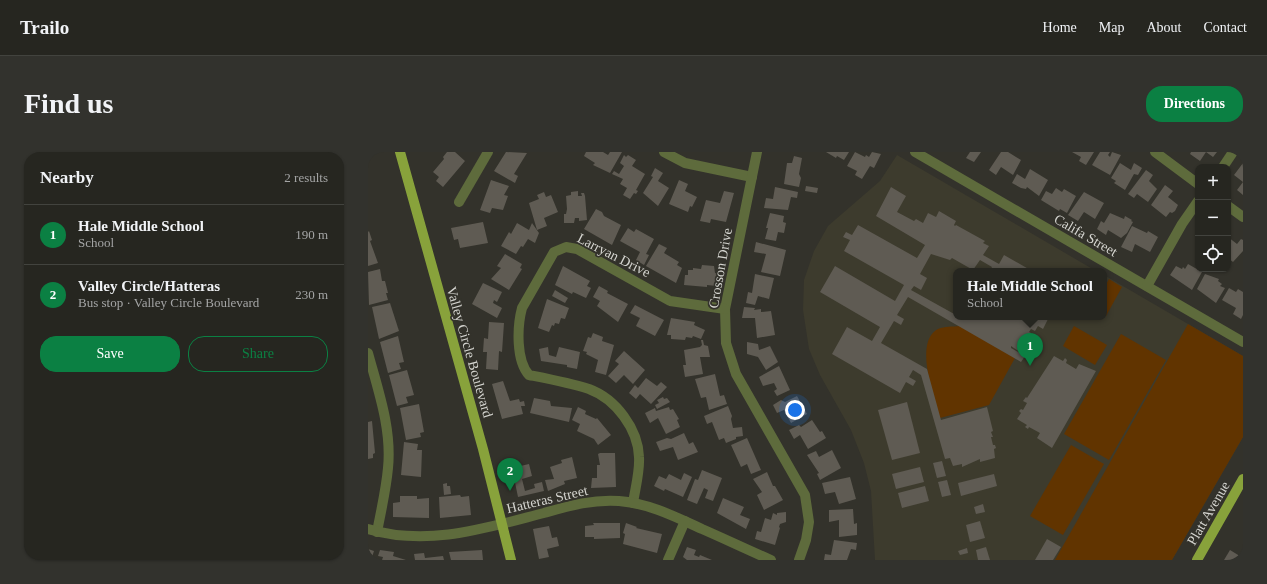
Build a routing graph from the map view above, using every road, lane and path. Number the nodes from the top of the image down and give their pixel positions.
1 (400, 152) edge
2 (488, 152) edge
3 (664, 152) edge
4 (757, 152) edge
5 (915, 152) edge
6 (1154, 152) edge
7 (1234, 152) edge
8 (1224, 164) edge
9 (752, 177) junction
10 (1195, 182) edge
11 (458, 202) dead end
12 (1195, 205) edge
13 (1231, 208) edge
14 (1243, 217) edge
15 (1147, 286) junction
16 (725, 309) junction
17 (1243, 342) edge
18 (368, 353) edge
19 (1243, 479) edge
20 (633, 503) junction
21 (685, 521) junction
22 (501, 524) junction
23 (373, 531) edge
24 (511, 560) edge
25 (668, 560) edge
26 (771, 560) edge
27 (799, 560) edge
28 (1197, 560) edge

1 - 22 main road, Valley Circle Boulevard
2 - 11 street
3 - 9 street
4 - 9 street, Crosson Drive
5 - 15 street, Califa Street
6 - 10 street
7 - 8 street
9 - 16 street, Crosson Drive
12 - 15 street
13 - 14 street
15 - 17 street, Califa Street
16 - 20 street, Larryan Drive
16 - 27 street, Crosson Drive
18 - 23 street
19 - 28 main road, Platt Avenue
20 - 21 street, Hatteras Street
20 - 22 street, Hatteras Street
21 - 25 street
21 - 26 street, Hatteras Street
22 - 23 street, Hatteras Street
22 - 24 main road, Valley Circle Boulevard

